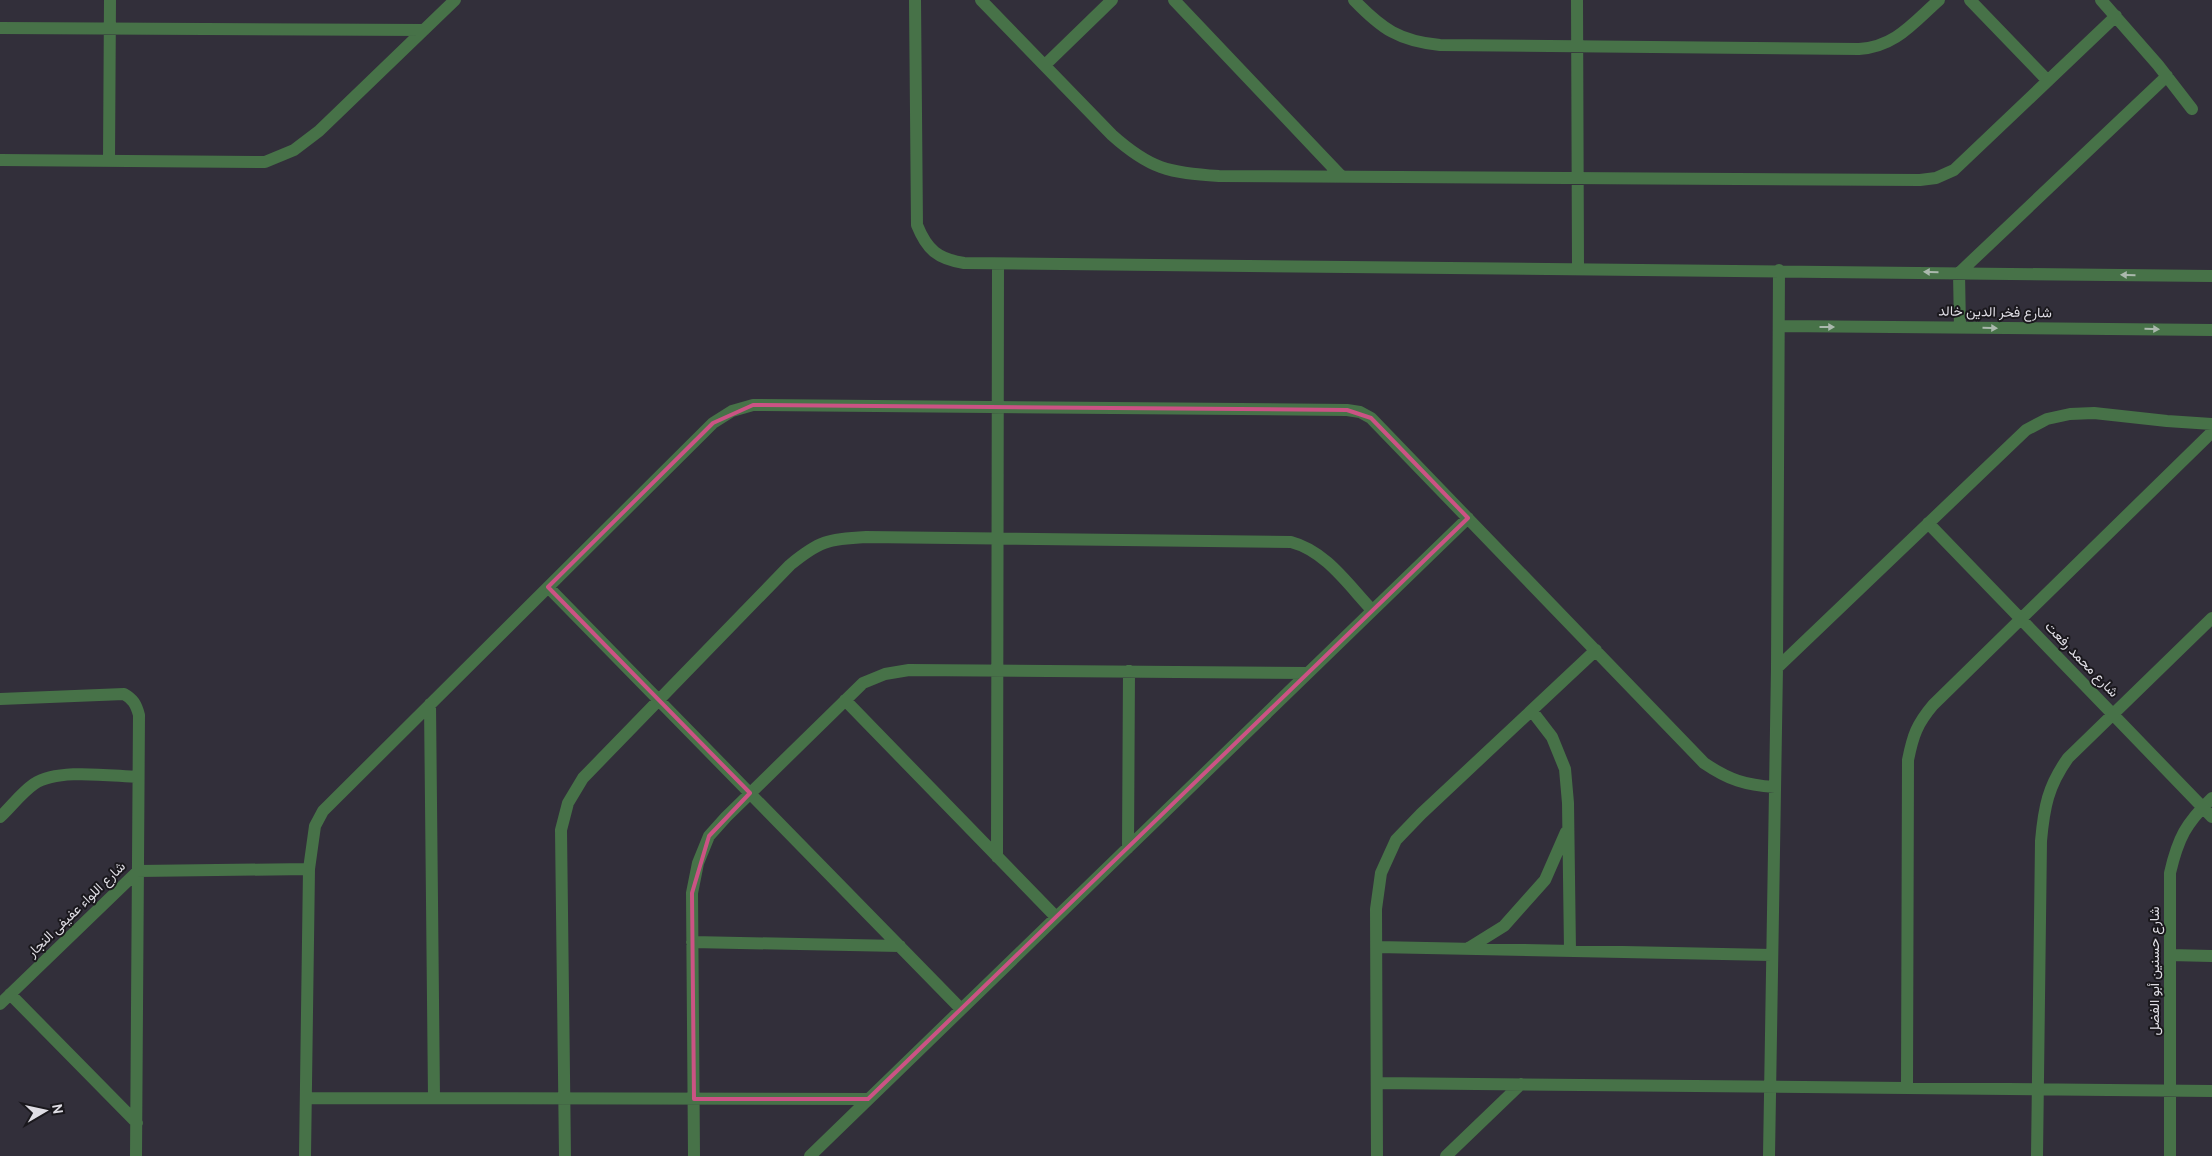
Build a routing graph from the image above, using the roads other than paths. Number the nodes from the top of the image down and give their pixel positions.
1 (110, 0) edge
2 (454, 0) edge
3 (915, 0) edge
4 (981, 0) edge
5 (1112, 0) edge
6 (1174, 0) edge
7 (1354, 0) edge
8 (1577, 0) edge
9 (1939, 0) edge
10 (1970, 0) edge
11 (2101, 0) edge
12 (2116, 16) junction
13 (0, 28) edge
14 (110, 29) junction
15 (424, 30) junction
16 (1577, 46) junction
17 (1044, 65) junction
18 (2167, 76) junction
19 (2048, 81) junction
20 (2192, 109) dead end
21 (0, 160) edge
22 (109, 160) junction
23 (1342, 177) junction
24 (1578, 178) junction
25 (998, 264) junction
26 (1578, 268) junction
27 (1779, 270) junction
28 (1959, 273) junction
29 (2212, 276) edge
30 (1779, 326) junction
31 (1960, 328) junction
32 (2212, 330) edge
33 (998, 407) junction
34 (2212, 424) edge
35 (2212, 432) edge
36 (1468, 518) junction
37 (1928, 523) junction
38 (998, 538) junction
39 (548, 587) junction
40 (1372, 610) junction
41 (2212, 618) edge
42 (2021, 619) junction
43 (1596, 650) junction
44 (1777, 668) junction
45 (998, 670) junction
46 (1129, 671) junction
47 (1308, 673) junction
48 (0, 699) edge
49 (659, 700) junction
50 (845, 700) junction
51 (430, 704) junction
52 (1532, 711) junction
53 (2113, 714) junction
54 (138, 777) junction
55 (1775, 787) junction
56 (750, 793) junction
57 (2207, 803) edge
58 (0, 817) edge
59 (2212, 817) edge
60 (1568, 828) junction
61 (1128, 848) junction
62 (997, 857) junction
63 (309, 869) junction
64 (138, 871) junction
65 (1056, 917) junction
66 (692, 942) junction
67 (900, 946) junction
68 (1377, 947) junction
69 (1467, 949) junction
70 (1570, 951) junction
71 (1772, 954) junction
72 (2170, 956) junction
73 (2212, 956) edge
74 (10, 994) junction
75 (0, 1004) edge
76 (961, 1009) junction
77 (1377, 1083) junction
78 (1521, 1084) junction
79 (1770, 1085) junction
80 (1907, 1087) junction
81 (2038, 1088) junction
82 (2170, 1090) junction
83 (2212, 1091) edge
84 (306, 1098) junction
85 (434, 1098) junction
86 (564, 1098) junction
87 (694, 1099) junction
88 (868, 1099) junction
89 (137, 1123) junction
90 (136, 1156) edge
91 (305, 1156) edge
92 (565, 1156) edge
93 (694, 1156) edge
94 (810, 1156) edge
95 (1377, 1156) edge
96 (1446, 1156) edge
97 (1769, 1156) edge
98 (2037, 1156) edge
99 (2170, 1156) edge

1 - 14 street
2 - 15 street
3 - 25 street
4 - 17 street
5 - 17 street
6 - 23 street
7 - 16 street
8 - 16 street
9 - 16 street
10 - 19 street
11 - 12 street
12 - 18 street
12 - 19 street
13 - 14 street
14 - 15 street
14 - 22 street
15 - 22 street
16 - 24 street
17 - 23 street
18 - 20 street
18 - 28 street
19 - 24 street
21 - 22 street
23 - 24 street
24 - 26 street
25 - 26 street
25 - 33 street
26 - 27 street
28 -> 27 street
27 - 30 street
29 -> 28 street
28 - 31 street
30 -> 31 street, شارع فخر الدين خالد
30 - 44 street
31 -> 32 street, شارع فخر الدين خالد
33 - 36 street
33 - 38 street
33 - 39 street
34 - 37 street
35 - 42 street
36 - 40 street
36 - 43 street
37 - 42 street, شارع محمد رفعت
37 - 44 street
38 - 40 street
38 - 45 street
38 - 49 street
39 - 49 street
39 - 51 street
40 - 47 street
41 - 53 street
42 - 53 street, شارع محمد رفعت
42 - 80 street
43 - 52 street
43 - 55 street
44 - 55 street
45 - 46 street
45 - 50 street
45 - 62 street
46 - 47 street
46 - 61 street
47 - 61 street
48 - 54 street
49 - 56 street
49 - 86 street
50 - 56 street
50 - 62 street
51 - 63 street
51 - 85 street
52 - 60 street
52 - 68 street
53 - 57 street, شارع محمد رفعت
53 - 81 street
54 - 58 street
54 - 64 street
55 - 71 street
56 - 66 street
56 - 67 street
57 - 59 street, شارع محمد رفعت
57 - 72 street, شارع حسنين أبو الفضل
60 - 69 street
60 - 70 street
61 - 65 street
62 - 65 street
63 - 64 street, شارع اللواء عفيفى النجار
63 - 84 street
64 - 74 street, شارع اللواء عفيفى النجار
64 - 89 street
65 - 76 street
66 - 67 street
66 - 87 street
67 - 76 street
68 - 69 street
68 - 77 street
69 - 70 street
70 - 71 street
71 - 79 street
72 - 73 street
72 - 82 street, شارع حسنين أبو الفضل
74 - 75 street, شارع اللواء عفيفى النجار
74 - 89 street
76 - 88 street
77 - 78 street
77 - 95 street
78 - 79 street
78 - 96 street
79 - 80 street
79 - 97 street
80 - 81 street
81 - 82 street
81 - 98 street
82 - 83 street
82 - 99 street, شارع حسنين أبو الفضل
84 - 85 street
84 - 91 street
85 - 86 street
86 - 87 street
86 - 92 street
87 - 88 street
87 - 93 street
88 - 94 street
89 - 90 street

